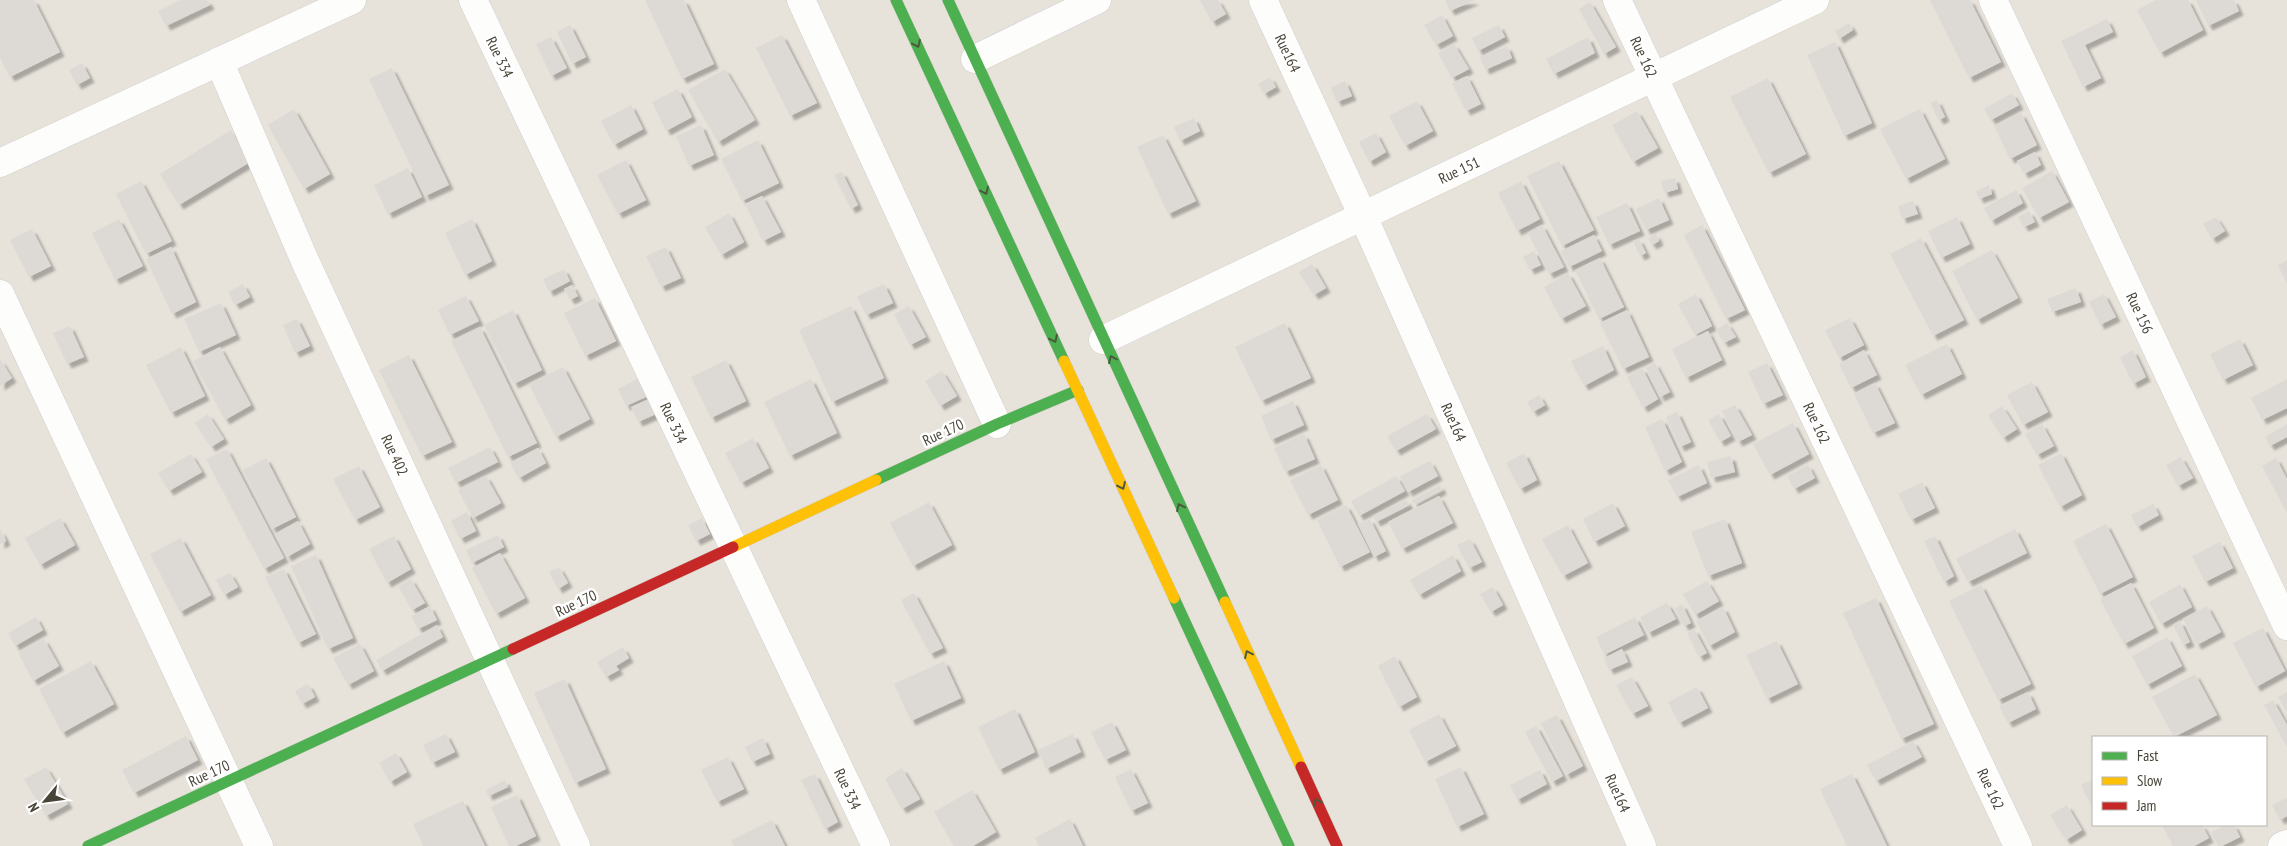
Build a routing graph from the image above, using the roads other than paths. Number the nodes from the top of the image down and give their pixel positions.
1 (352, 0) edge
2 (473, 0) edge
3 (801, 0) edge
4 (896, 0) edge
5 (948, 0) edge
6 (1097, 0) edge
7 (1264, 0) edge
8 (1617, 0) edge
9 (1815, 0) edge
10 (1993, 0) edge
11 (975, 59) junction
12 (219, 61) junction
13 (1654, 77) junction
14 (0, 163) edge
15 (1363, 216) junction
16 (0, 294) edge
17 (1103, 340) junction
18 (1078, 390) junction
19 (997, 424) junction
20 (733, 546) junction
21 (2287, 626) edge
22 (490, 659) junction
23 (229, 781) junction
24 (2287, 844) edge
25 (88, 846) edge
26 (259, 846) edge
27 (576, 846) edge
28 (876, 846) edge
29 (1289, 846) edge
30 (1337, 846) edge
31 (1642, 846) edge
32 (2018, 846) edge
33 (2282, 846) edge

1 - 12 street
2 - 20 street, Rue 334
3 - 19 street
4 -> 18 main road
5 - 11 main road
6 - 11 street
7 - 15 street, Rue164
8 - 13 street, Rue 162
9 - 13 street, Rue 151
10 - 21 street, Rue 156
11 - 17 main road
12 - 14 street
12 - 22 street, Rue 402
13 - 15 street, Rue 151
13 - 32 street, Rue 162
15 - 17 street, Rue 151
15 - 31 street, Rue164
16 - 23 street
30 -> 17 main road
18 - 19 main road, Rue 170
18 -> 29 main road
19 - 20 main road, Rue 170
20 - 22 main road, Rue 170
20 - 28 street, Rue 334
22 - 23 main road, Rue 170
22 - 27 street, Rue 402
23 - 25 main road, Rue 170
23 - 26 street
24 - 33 street

